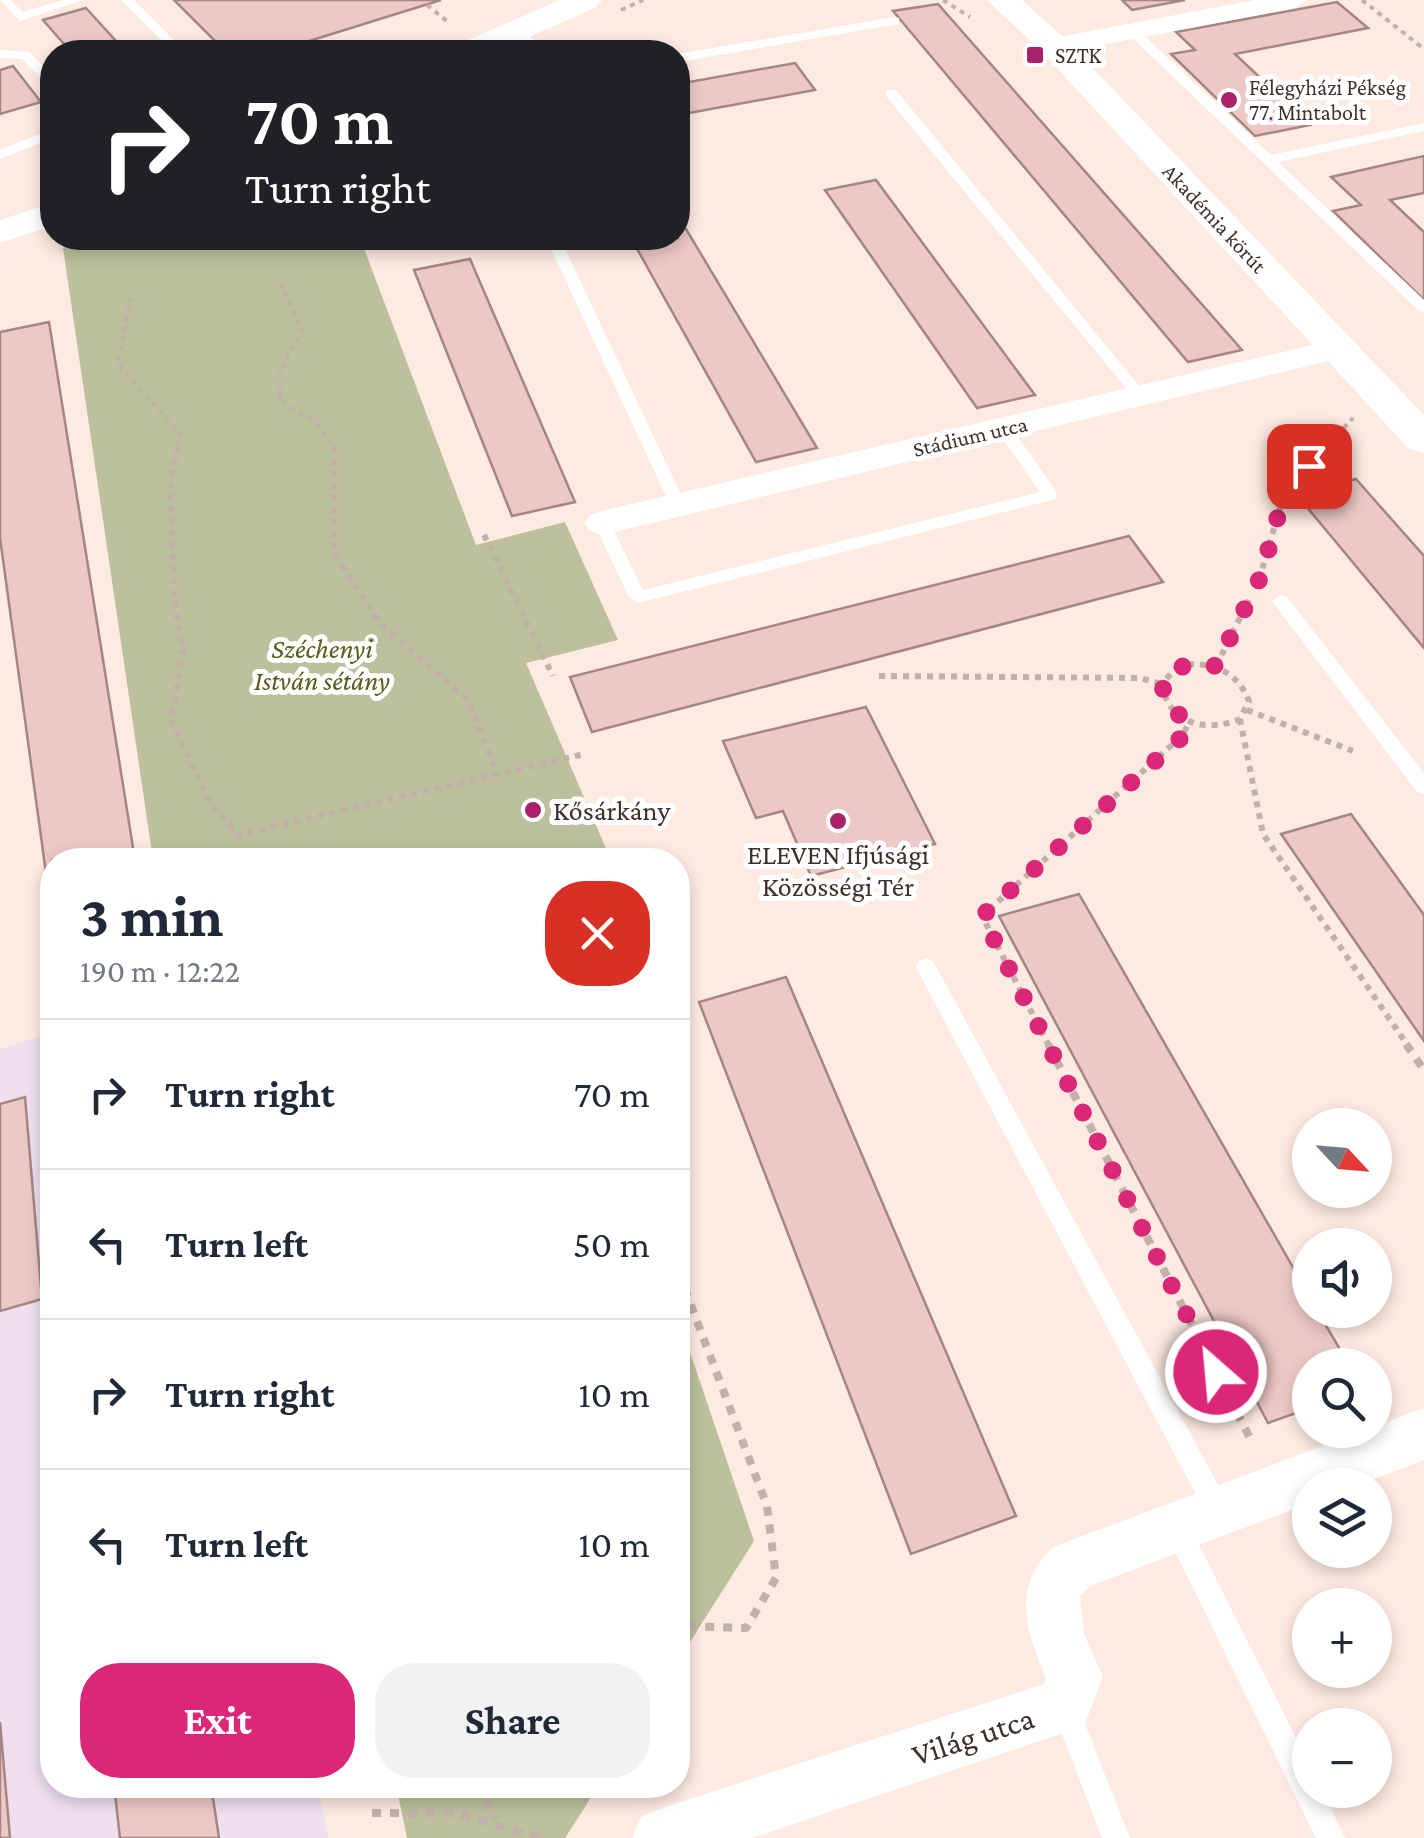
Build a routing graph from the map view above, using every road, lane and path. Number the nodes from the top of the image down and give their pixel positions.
1 (77, 0) edge
2 (586, 0) edge
3 (1003, 0) edge
4 (1291, 0) edge
5 (1362, 0) edge
6 (133, 1) edge
7 (4, 4) edge
8 (427, 4) dead end
9 (895, 22) dead end
10 (450, 23) dead end
11 (1132, 31) junction
12 (516, 32) junction
13 (169, 40) edge
14 (497, 40) edge
15 (527, 40) edge
16 (1054, 46) junction
17 (1424, 49) edge
18 (0, 54) edge
19 (690, 56) edge
20 (40, 70) edge
21 (891, 93) dead end
22 (1424, 127) edge
23 (40, 138) edge
24 (0, 155) edge
25 (1267, 160) junction
26 (40, 218) edge
27 (0, 232) edge
28 (559, 250) edge
29 (280, 283) dead end
30 (131, 297) dead end
31 (1424, 308) edge
32 (1338, 349) junction
33 (1140, 396) junction
34 (1357, 414) dead end
35 (1003, 428) junction
36 (1424, 440) edge
37 (678, 505) junction
38 (602, 523) joint
39 (484, 535) dead end
40 (1281, 602) dead end
41 (1216, 666) junction
42 (554, 676) dead end
43 (879, 676) dead end
44 (1162, 684) junction
45 (1247, 710) junction
46 (1240, 718) junction
47 (1189, 722) junction
48 (584, 754) dead end
49 (497, 775) junction
50 (1419, 781) edge
51 (926, 966) dead end
52 (1424, 1070) edge
53 (690, 1302) edge
54 (1424, 1434) edge
55 (1252, 1442) dead end
56 (1197, 1518) junction
57 (690, 1626) edge
58 (1064, 1706) junction
59 (484, 1798) edge
60 (372, 1814) dead end
61 (496, 1821) junction
62 (539, 1838) edge
63 (662, 1838) edge
64 (1116, 1838) edge
65 (1331, 1838) edge

1 - 7 lane
2 - 12 street
3 - 16 street, Akadémia körút
4 - 11 street
5 - 17 path
6 - 13 lane
8 - 10 path
9 - 19 lane
11 - 16 street
11 - 25 lane
12 - 14 street
12 - 15 lane
16 - 32 street, Akadémia körút
18 - 20 lane
21 - 33 lane
22 - 25 lane
23 - 24 lane
25 - 31 lane
26 - 27 street
28 - 37 lane
29 - 49 path
30 - 49 path
32 - 33 street, Stádium utca
32 - 36 street, Akadémia körút
33 - 35 street, Stádium utca
34 - 41 path
35 - 37 street, Stádium utca
35 - 38 lane
37 - 38 street, Stádium utca
39 - 42 path
40 - 50 lane
41 - 44 path
41 - 45 path
43 - 44 path
44 - 47 path
45 - 46 path
45 - 50 path
46 - 47 path
46 - 52 path
47 - 55 path
48 - 49 path
51 - 56 lane
53 - 57 path
54 - 56 street, Világ utca
56 - 58 street, Világ utca
56 - 65 lane
58 - 63 street, Világ utca
58 - 64 lane
59 - 61 path
60 - 61 path
61 - 62 path

